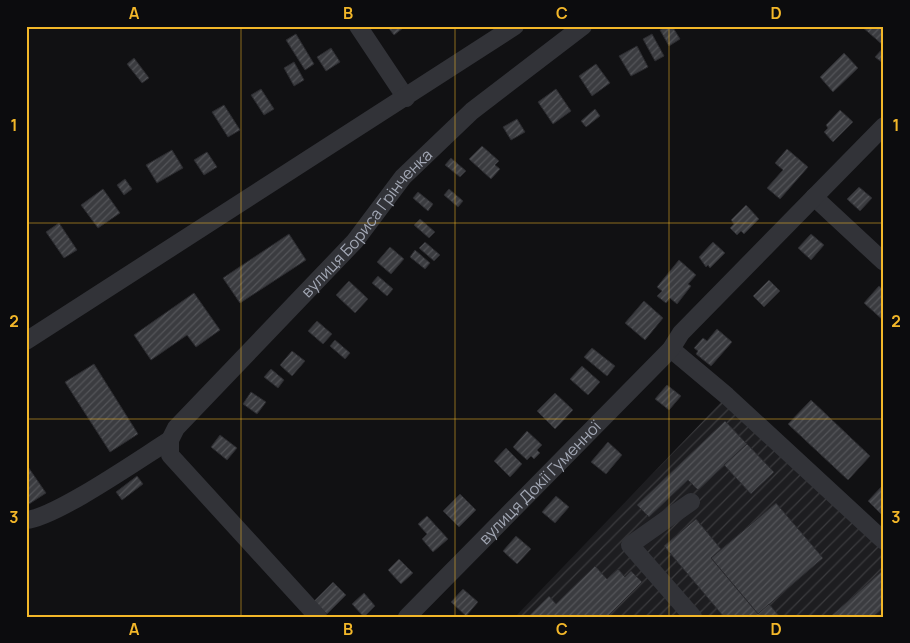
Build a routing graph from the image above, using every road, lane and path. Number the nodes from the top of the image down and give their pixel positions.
1 (358, 26) edge
2 (515, 26) edge
3 (583, 26) edge
4 (406, 98) junction
5 (884, 126) edge
6 (814, 197) junction
7 (884, 262) edge
8 (26, 341) edge
9 (671, 349) junction
10 (170, 440) junction
11 (691, 502) dead end
12 (26, 520) edge
13 (884, 541) edge
14 (318, 617) edge
15 (407, 617) edge
16 (692, 617) edge

1 - 4 street
2 - 4 street
3 - 10 street, вулиця Бориса Грінченка
4 - 8 street
5 - 6 street, вулиця Докії Гуменної
6 - 7 street
6 - 9 street, вулиця Докії Гуменної
9 - 13 street
9 - 15 street, вулиця Докії Гуменної
10 - 12 street
10 - 14 street
11 - 16 street

